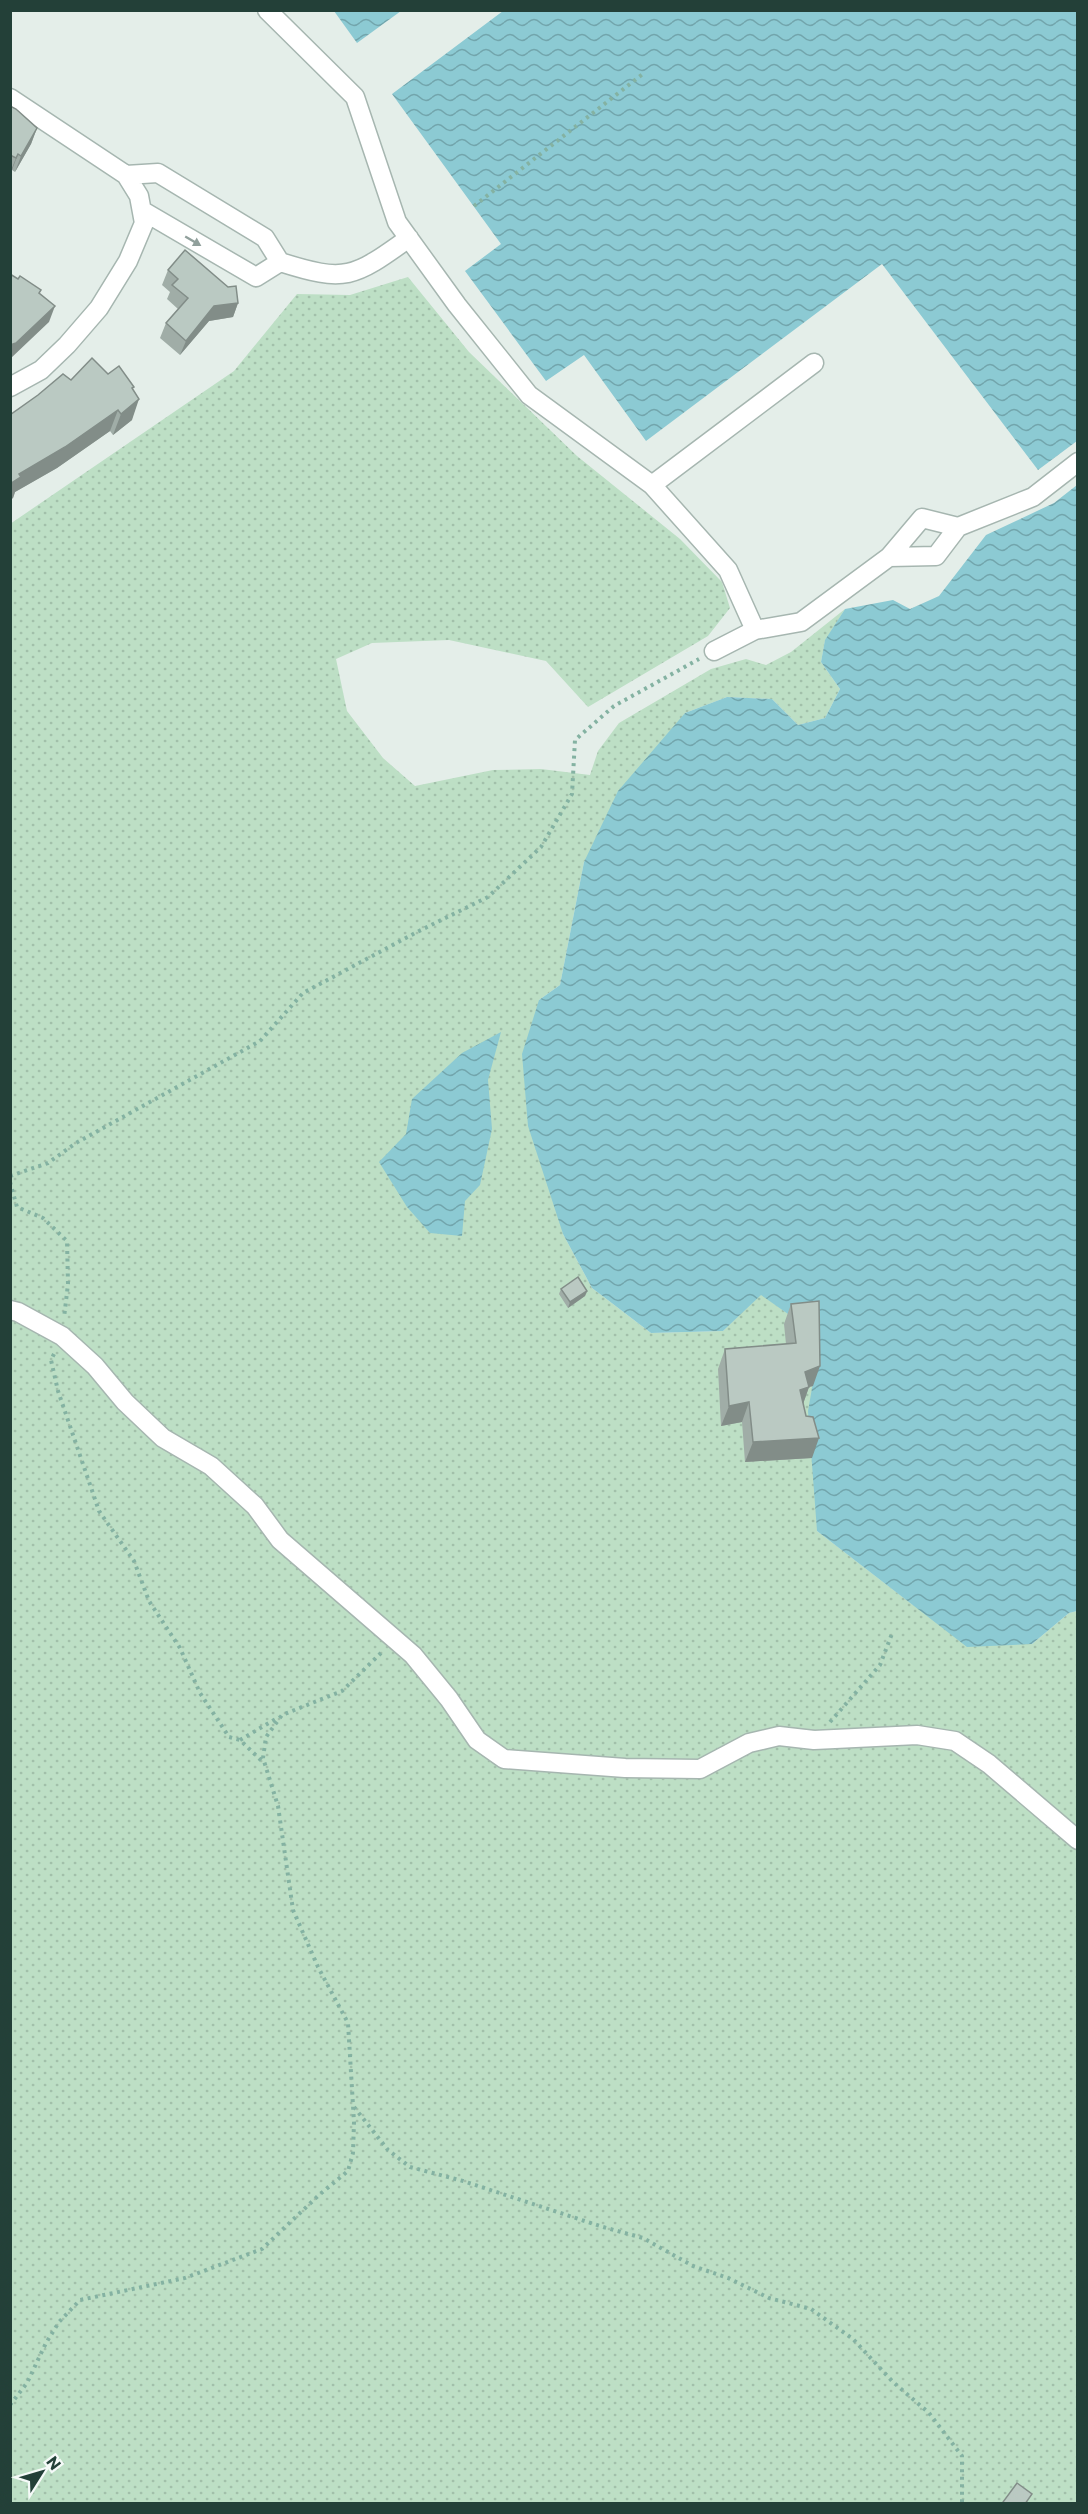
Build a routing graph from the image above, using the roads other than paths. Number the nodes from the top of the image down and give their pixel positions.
1 (267, 10) edge
2 (10, 98) edge
3 (126, 175) junction
4 (143, 211) junction
5 (409, 238) junction
6 (280, 262) junction
7 (814, 363) dead end
8 (10, 387) edge
9 (1077, 462) edge
10 (652, 485) junction
11 (958, 527) junction
12 (889, 557) junction
13 (755, 630) junction
14 (714, 651) road end
15 (10, 1310) edge
16 (1077, 1840) edge

1 - 5 street
2 - 3 street
3 - 4 street
3 - 6 street
4 -> 6 street
4 - 8 street
5 - 6 street
5 - 10 street
7 - 10 street
9 - 11 street
10 - 13 street
11 - 12 street
11 - 12 street
12 - 13 street
13 - 14 street
15 - 16 street

